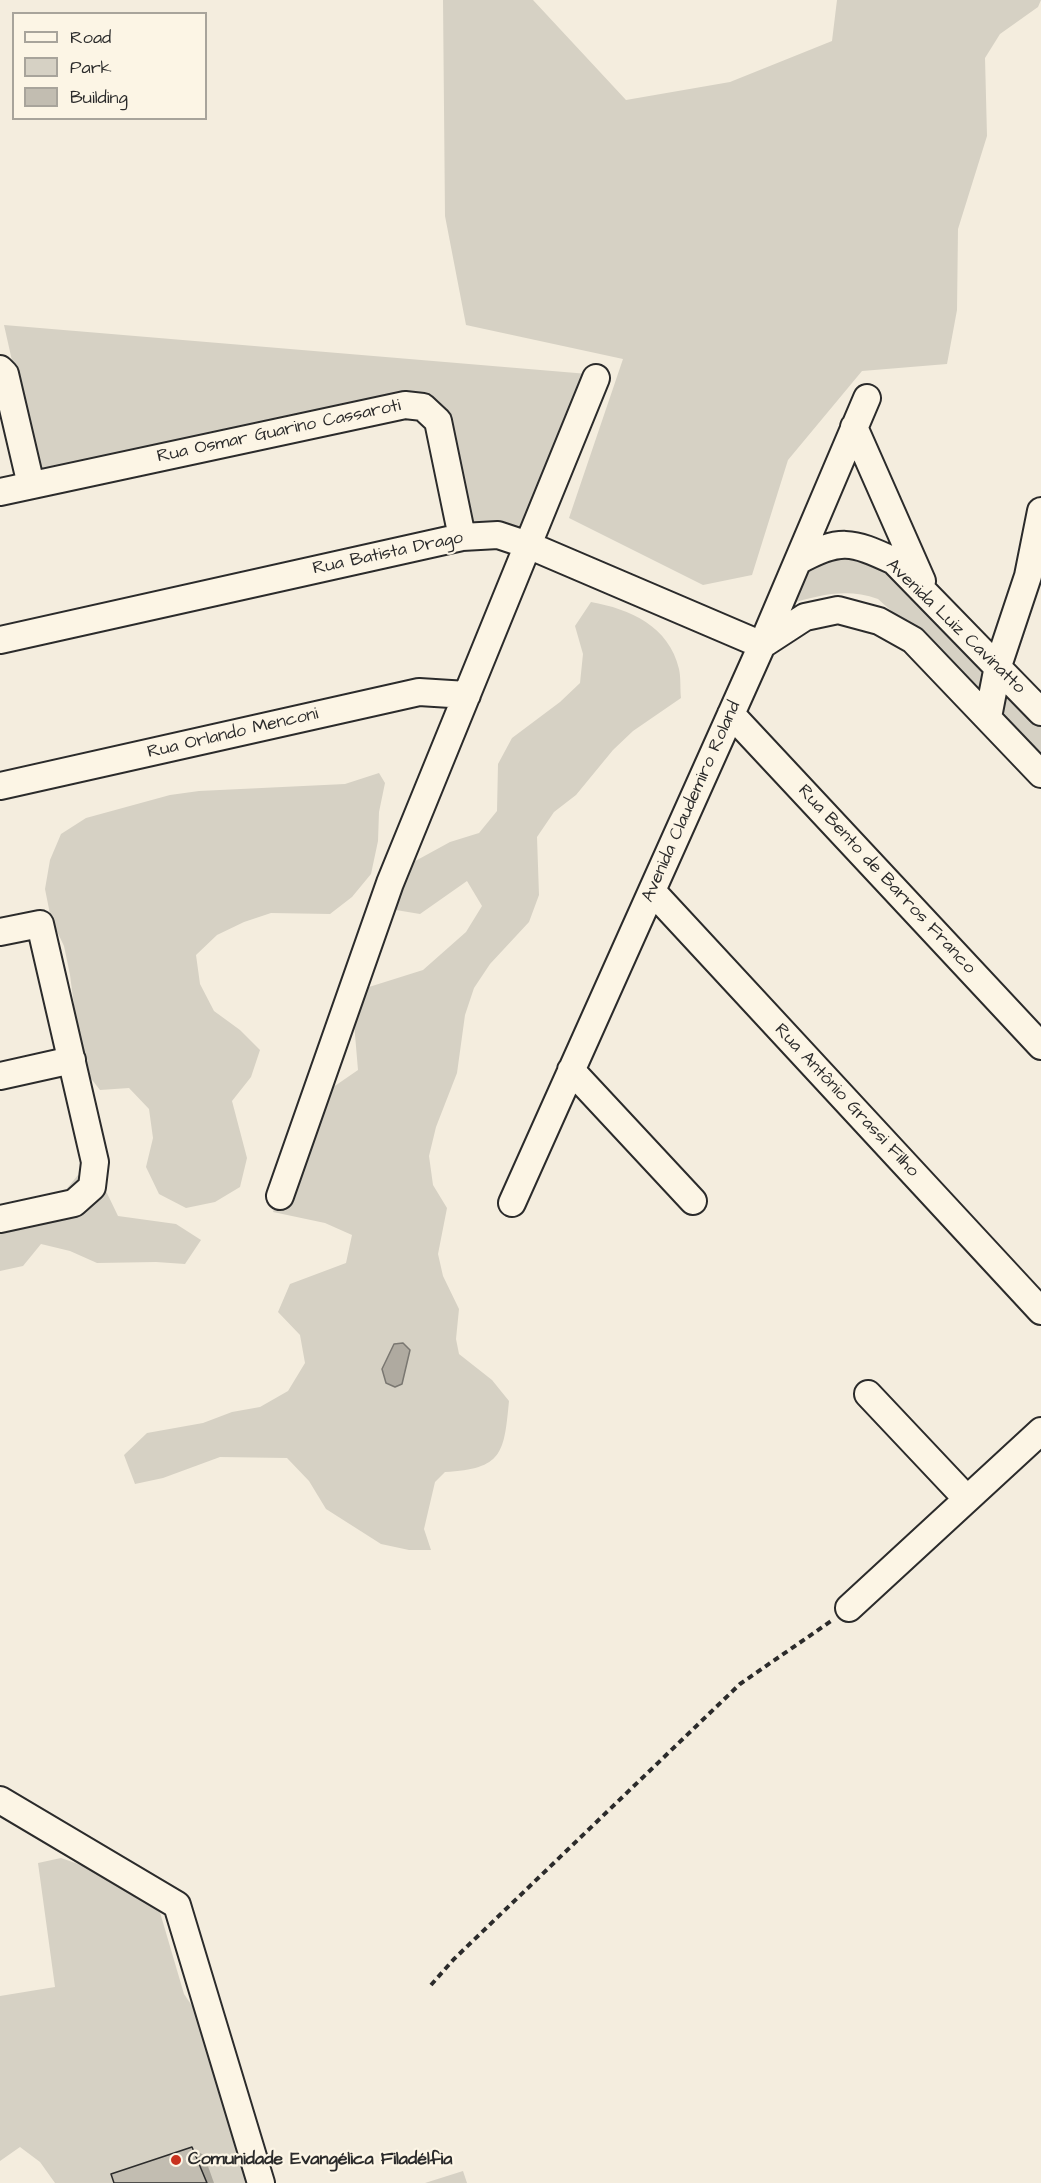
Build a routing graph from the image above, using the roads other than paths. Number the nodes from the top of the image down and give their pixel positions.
1 (0, 369) edge
2 (596, 378) dead end
3 (867, 398) dead end
4 (854, 427) junction
5 (31, 485) junction
6 (0, 492) edge
7 (1041, 511) edge
8 (462, 537) junction
9 (528, 545) junction
10 (798, 561) junction
11 (1034, 577) edge
12 (928, 595) junction
13 (0, 640) edge
14 (762, 645) junction
15 (998, 666) junction
16 (467, 695) junction
17 (1041, 712) edge
18 (731, 714) junction
19 (988, 717) junction
20 (1041, 774) edge
21 (0, 786) edge
22 (652, 891) junction
23 (0, 932) edge
24 (1041, 1046) edge
25 (72, 1060) junction
26 (571, 1070) junction
27 (0, 1076) edge
28 (280, 1196) dead end
29 (693, 1201) dead end
30 (512, 1203) dead end
31 (0, 1219) edge
32 (1041, 1311) edge
33 (868, 1394) dead end
34 (1041, 1431) edge
35 (967, 1499) junction
36 (849, 1608) road end
37 (0, 1800) edge
38 (261, 2183) edge

1 - 5 street
2 - 9 street
3 - 4 street, Avenida Claudemiro Roland
4 - 10 street, Avenida Claudemiro Roland
4 - 12 street
5 - 6 street, Rua Osmar Guarino Cassaroti
5 - 8 street, Rua Osmar Guarino Cassaroti
7 - 11 street
8 - 9 street, Rua Batista Drago
8 - 13 street, Rua Batista Drago
9 - 14 street, Rua Batista Drago
9 - 16 street
10 - 12 street, Avenida Luiz Cavinatto
10 - 14 street, Avenida Claudemiro Roland
11 - 15 street
12 - 15 street, Avenida Luiz Cavinatto
14 - 18 street, Avenida Claudemiro Roland
14 - 19 street
15 - 17 street, Avenida Luiz Cavinatto
15 - 19 street
16 - 21 street, Rua Orlando Menconi
16 - 28 street
18 - 22 street, Avenida Claudemiro Roland
18 - 24 street, Rua Bento de Barros Franco
19 - 20 street
22 - 26 street, Avenida Claudemiro Roland
22 - 32 street, Rua Antônio Grassi Filho
23 - 25 street
25 - 27 street
25 - 31 street
26 - 29 street
26 - 30 street, Avenida Claudemiro Roland
33 - 35 street
34 - 35 street
35 - 36 street
37 - 38 street

